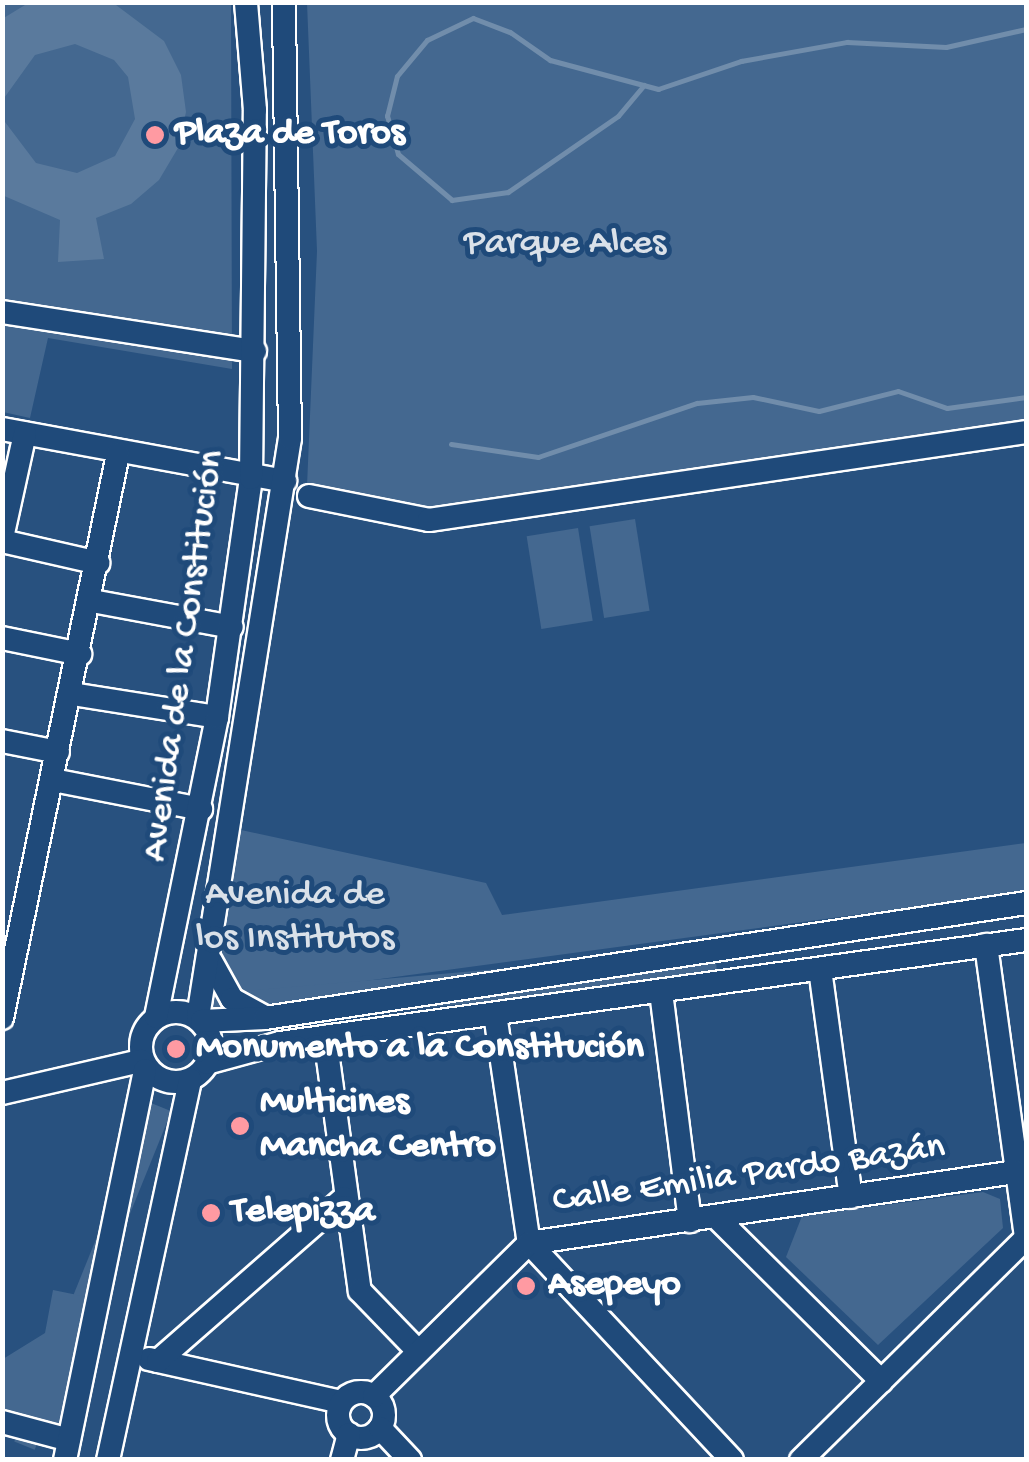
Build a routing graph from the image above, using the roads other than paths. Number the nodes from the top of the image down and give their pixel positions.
1 (246, 2) edge
2 (284, 2) edge
3 (2, 312) edge
4 (255, 352) junction
5 (14, 431) edge
6 (1026, 432) edge
7 (118, 454) junction
8 (251, 478) junction
9 (286, 481) junction
10 (309, 496) dead end
11 (2, 539) edge
12 (98, 563) junction
13 (92, 601) junction
14 (232, 627) junction
15 (2, 638) edge
16 (80, 654) junction
17 (72, 694) junction
18 (217, 717) junction
19 (2, 742) edge
20 (58, 752) junction
21 (52, 780) junction
22 (201, 809) junction
23 (1026, 903) edge
24 (14, 906) edge
25 (1026, 940) edge
26 (986, 945) junction
27 (715, 950) junction
28 (211, 961) junction
29 (820, 968) junction
30 (718, 982) junction
31 (661, 992) junction
32 (495, 1014) junction
33 (156, 1017) junction
34 (2, 1018) edge
35 (266, 1018) junction
36 (200, 1019) junction
37 (325, 1037) junction
38 (207, 1062) junction
39 (143, 1066) junction
40 (190, 1080) junction
41 (2, 1093) edge
42 (1017, 1172) junction
43 (851, 1197) junction
44 (344, 1198) junction
45 (716, 1217) junction
46 (690, 1222) junction
47 (1026, 1238) edge
48 (529, 1243) junction
49 (417, 1350) junction
50 (128, 1356) junction
51 (158, 1361) junction
52 (880, 1381) junction
53 (374, 1396) junction
54 (341, 1402) junction
55 (2, 1422) edge
56 (380, 1428) junction
57 (349, 1434) junction
58 (68, 1450) edge
59 (108, 1460) edge
60 (342, 1460) edge
61 (410, 1460) edge
62 (732, 1460) edge
63 (801, 1460) edge

1 - 4 street, Avenida de la Constitución
2 - 9 street, Avenida de la Constitución
3 - 4 street
4 - 8 street, Avenida de la Constitución
5 - 7 street
5 - 11 street
6 - 10 street
7 - 8 street
7 - 12 street
8 - 9 street
8 - 14 street, Avenida de la Constitución
9 - 28 street, Avenida de la Constitución
11 - 12 street
12 - 13 street
13 - 14 street
13 - 16 street
14 - 18 street, Avenida de la Constitución
15 - 16 street
16 - 17 street
17 - 18 street
17 - 20 street
18 - 22 street, Avenida de la Constitución
19 - 20 street
20 - 21 street
21 - 22 street
21 - 24 street
22 - 33 street, Avenida de la Constitución
23 - 27 street
24 - 34 street
25 - 26 street
26 - 29 street
26 - 42 street
27 - 30 street
27 - 35 street
28 - 35 street
28 - 36 street, Avenida de la Constitución
29 - 30 street
29 - 43 street
30 - 31 street
31 - 32 street
31 - 46 street
32 - 37 street
32 - 48 street
33 - 36 street
33 - 39 street
35 - 36 street
36 - 38 street
37 - 38 street
37 - 44 street
38 - 40 street
39 - 40 street
39 - 41 street
39 - 58 street
40 - 50 street
42 - 43 street, Calle Emilia Pardo Bazán
42 - 47 street
43 - 45 street, Calle Emilia Pardo Bazán
44 - 49 street
44 - 51 street
45 - 46 street, Calle Emilia Pardo Bazán
45 - 52 street
46 - 48 street, Calle Emilia Pardo Bazán
47 - 52 street
48 - 49 street, Calle Emilia Pardo Bazán
48 - 62 street
49 - 53 street, Calle Emilia Pardo Bazán
50 - 51 street
50 - 59 street
51 - 54 street
52 - 63 street
53 - 54 street
53 - 56 street
54 - 57 street
55 - 58 street
56 - 57 street
56 - 61 street
57 - 60 street

